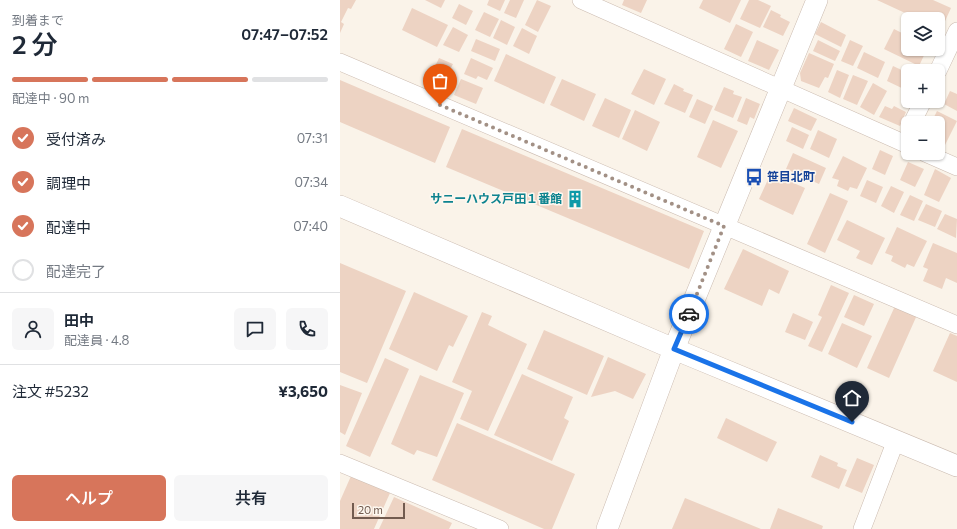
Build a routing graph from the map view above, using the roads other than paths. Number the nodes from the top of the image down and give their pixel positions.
1 (817, 0) edge
2 (585, 1) edge
3 (957, 31) edge
4 (340, 62) edge
5 (941, 64) edge
6 (780, 89) junction
7 (901, 138) edge
8 (941, 160) edge
9 (957, 167) edge
10 (340, 206) edge
11 (724, 226) junction
12 (957, 325) edge
13 (674, 349) junction
14 (896, 440) junction
15 (340, 463) edge
16 (957, 466) edge
17 (500, 529) edge
18 (607, 529) edge
19 (862, 529) edge

1 - 6 street
2 - 6 street
3 - 5 street
4 - 11 street
6 - 7 street
6 - 11 street
8 - 9 street
10 - 13 street
11 - 12 street
11 - 13 street
13 - 14 street
13 - 18 street
14 - 16 street
14 - 19 street
15 - 17 street

